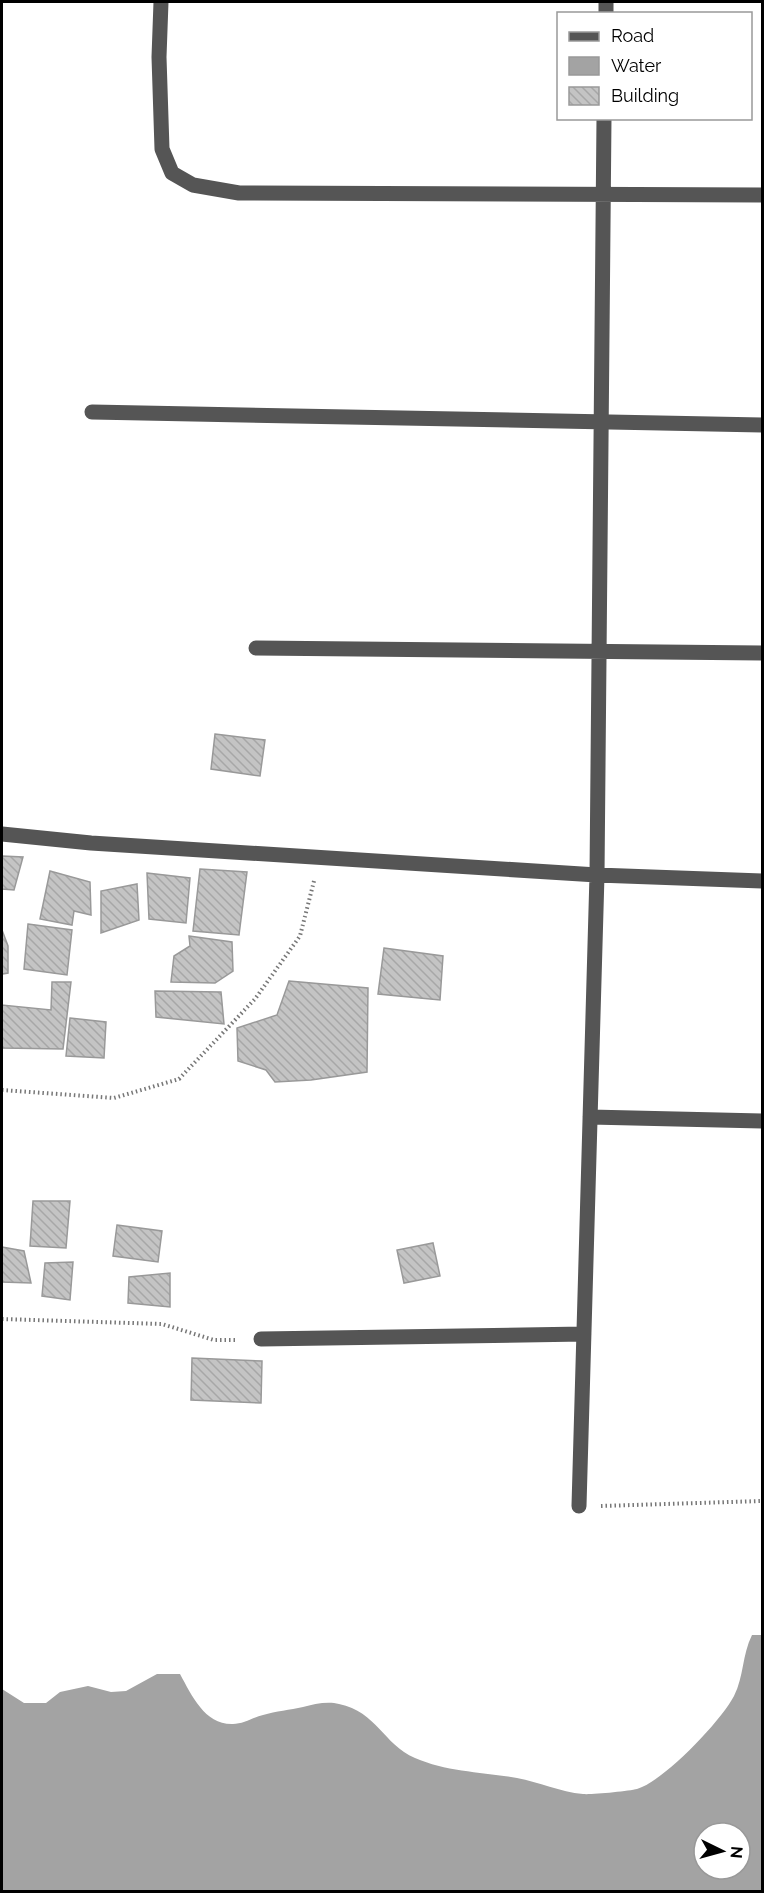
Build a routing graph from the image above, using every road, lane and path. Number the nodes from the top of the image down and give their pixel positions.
1 (161, 2) edge
2 (604, 120) edge
3 (602, 194) junction
4 (762, 195) edge
5 (92, 412) dead end
6 (601, 422) junction
7 (762, 425) edge
8 (256, 648) dead end
9 (598, 652) junction
10 (762, 653) edge
11 (2, 834) edge
12 (320, 857) junction
13 (597, 875) junction
14 (762, 880) edge
15 (2, 1090) edge
16 (590, 1117) junction
17 (762, 1121) edge
18 (2, 1319) edge
19 (584, 1334) junction
20 (261, 1339) joint
21 (762, 1501) edge
22 (579, 1506) joint

1 - 3 street
2 - 3 street
3 - 4 street
3 - 6 street
5 - 6 street
6 - 7 street
6 - 9 street
8 - 9 street
9 - 10 street
9 - 13 street
11 - 12 street
12 - 13 street
12 - 15 path
13 - 14 street
13 - 16 street
16 - 17 street
16 - 19 street
18 - 20 path
19 - 20 street
19 - 22 street
21 - 22 path

